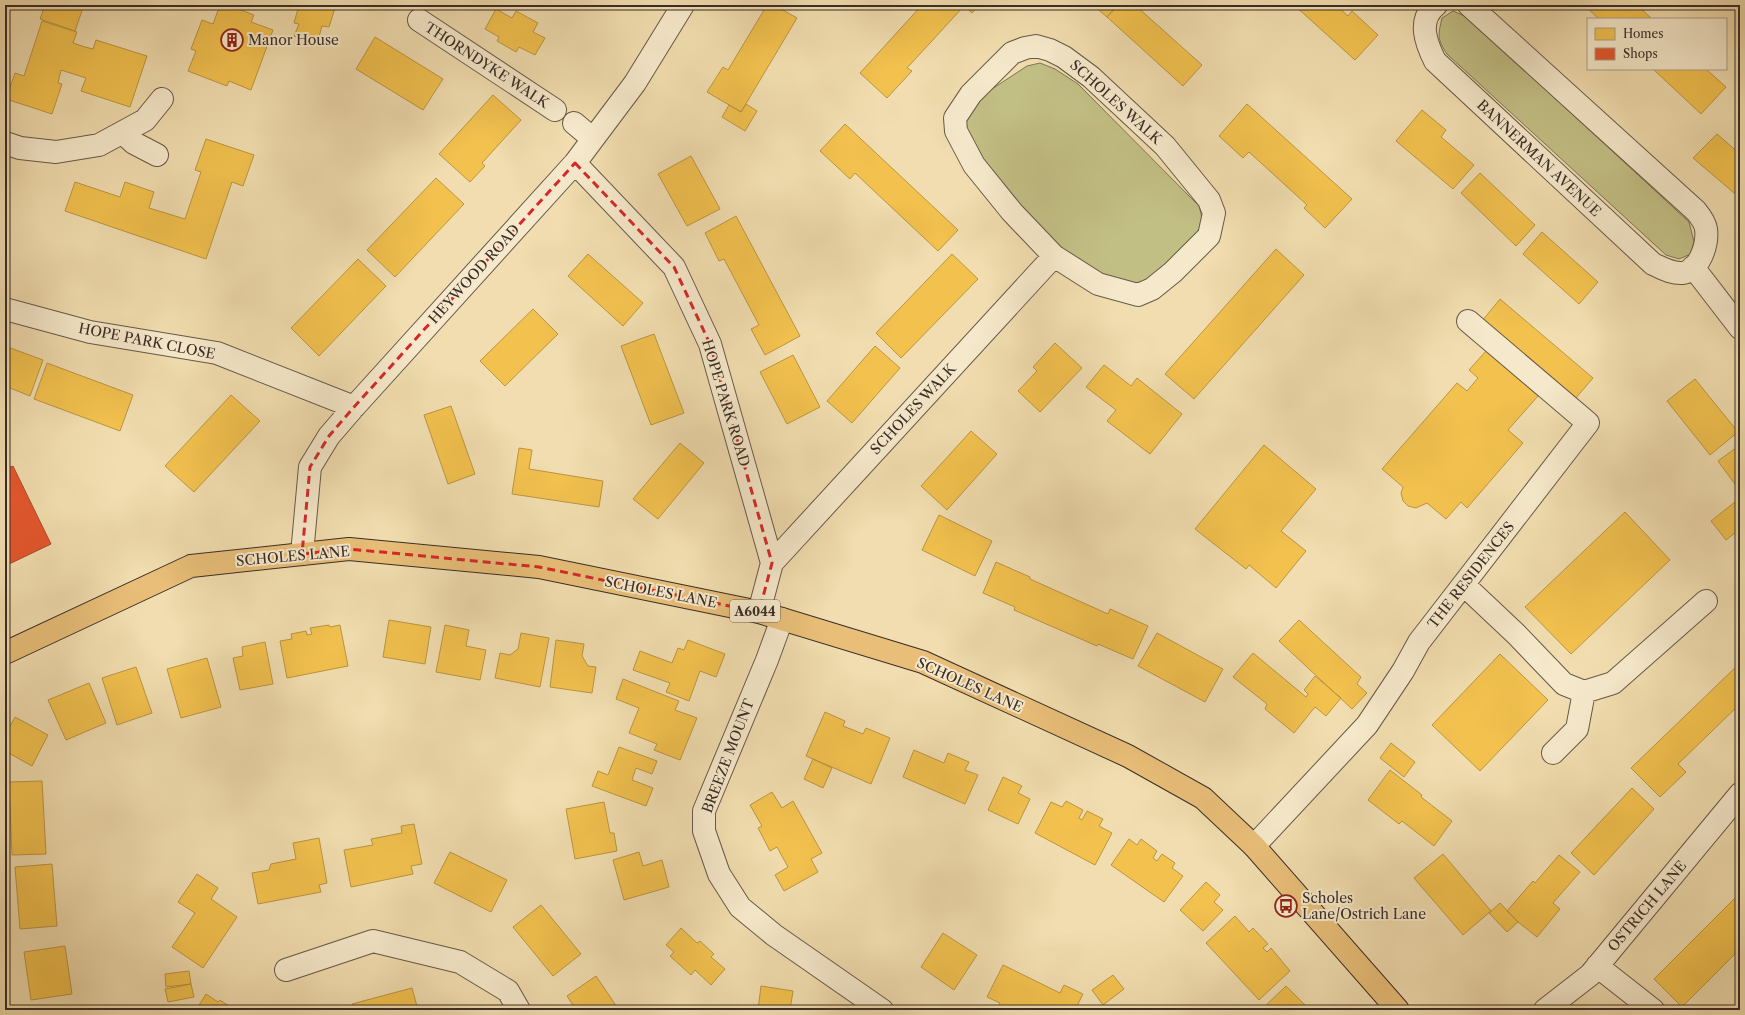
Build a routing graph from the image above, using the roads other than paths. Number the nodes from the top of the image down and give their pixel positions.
1 (683, 5) edge
2 (1469, 5) edge
3 (1432, 6) edge
4 (419, 20) dead end
5 (162, 99) dead end
6 (555, 110) dead end
7 (574, 123) dead end
8 (123, 132) junction
9 (593, 139) junction
10 (5, 143) edge
11 (157, 155) dead end
12 (575, 163) junction
13 (1054, 256) junction
14 (1693, 267) junction
15 (5, 309) edge
16 (1468, 322) dead end
17 (1740, 328) edge
18 (354, 406) junction
19 (302, 554) junction
20 (772, 563) junction
21 (1464, 585) junction
22 (1706, 601) dead end
23 (759, 612) junction
24 (782, 619) junction
25 (5, 653) edge
26 (1584, 692) junction
27 (1553, 753) dead end
28 (1740, 794) edge
29 (1254, 846) junction
30 (1597, 966) junction
31 (286, 970) dead end
32 (519, 1010) edge
33 (882, 1010) edge
34 (1398, 1010) edge
35 (1545, 1010) edge
36 (1654, 1010) edge

1 - 9 street, HEYWOOD ROAD
2 - 14 street
3 - 14 street, BANNERMAN AVENUE
4 - 6 street, THORNDYKE WALK
5 - 8 street
7 - 9 street
8 - 10 street
8 - 11 street
9 - 12 street, HEYWOOD ROAD
12 - 18 street, HEYWOOD ROAD
12 - 20 street, HOPE PARK ROAD
13 - 13 street, SCHOLES WALK
13 - 20 street, SCHOLES WALK
14 - 17 street
15 - 18 street, HOPE PARK CLOSE
16 - 21 street, THE RESIDENCES
18 - 19 street, HEYWOOD ROAD
19 - 23 main road, SCHOLES LANE / A6044
19 - 25 main road, SCHOLES LANE / A6044
20 - 23 street, HOPE PARK ROAD
21 - 26 street
21 - 29 street, THE RESIDENCES
22 - 26 street
23 - 24 main road, SCHOLES LANE / A6044
24 - 29 main road, SCHOLES LANE / A6044
24 - 33 street, BREEZE MOUNT
26 - 27 street
28 - 30 street, OSTRICH LANE
29 - 34 main road, SCHOLES LANE / A6044
30 - 35 street, OSTRICH LANE
30 - 36 street
31 - 32 street

